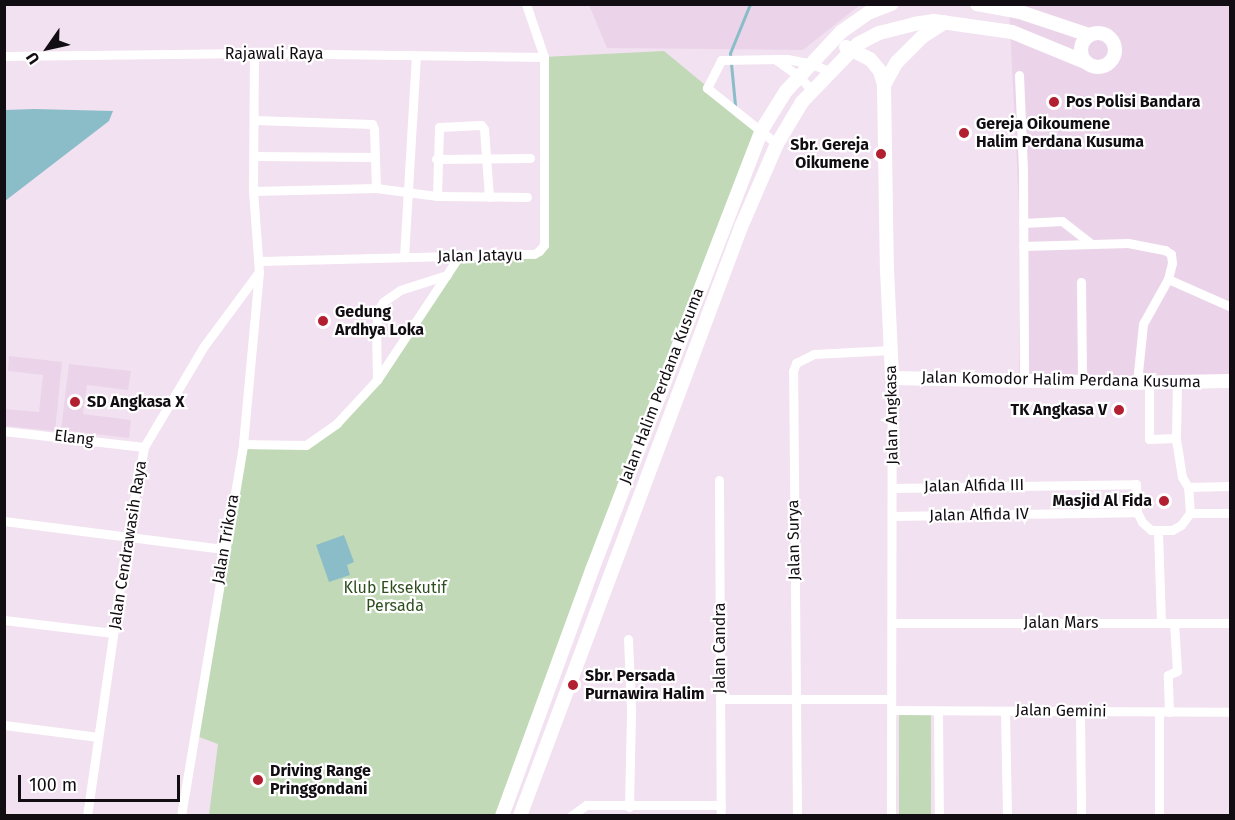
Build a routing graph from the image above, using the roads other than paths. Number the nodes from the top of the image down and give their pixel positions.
1 (526, 4) edge
2 (891, 4) edge
3 (977, 4) edge
4 (945, 22) junction
5 (1089, 35) junction
6 (833, 41) junction
7 (852, 49) junction
8 (254, 53) junction
9 (4, 56) edge
10 (416, 56) junction
11 (544, 57) junction
12 (775, 59) junction
13 (1085, 62) junction
14 (812, 64) junction
15 (831, 72) junction
16 (1019, 75) dead end
17 (800, 76) junction
18 (884, 85) junction
19 (812, 91) junction
20 (254, 120) junction
21 (761, 131) junction
22 (777, 144) junction
23 (254, 156) junction
24 (375, 157) junction
25 (436, 159) junction
26 (530, 159) dead end
27 (487, 160) junction
28 (376, 188) junction
29 (253, 191) junction
30 (407, 194) junction
31 (437, 196) junction
32 (527, 196) dead end
33 (489, 197) junction
34 (1023, 223) junction
35 (1090, 243) junction
36 (1023, 246) junction
37 (459, 256) junction
38 (405, 257) junction
39 (260, 261) junction
40 (259, 272) junction
41 (447, 276) junction
42 (1167, 279) junction
43 (1081, 282) dead end
44 (1229, 306) edge
45 (891, 350) junction
46 (892, 378) junction
47 (377, 380) junction
48 (1024, 381) junction
49 (1230, 381) edge
50 (1082, 382) junction
51 (1143, 382) junction
52 (1177, 382) junction
53 (4, 431) edge
54 (1176, 438) junction
55 (243, 444) junction
56 (144, 447) junction
57 (719, 480) dead end
58 (1230, 486) edge
59 (1188, 487) junction
60 (893, 488) junction
61 (1137, 512) junction
62 (1191, 513) junction
63 (1230, 513) edge
64 (893, 516) junction
65 (4, 521) edge
66 (1158, 532) junction
67 (127, 537) junction
68 (223, 549) junction
69 (4, 620) edge
70 (1230, 622) edge
71 (892, 623) junction
72 (1161, 623) junction
73 (1174, 623) junction
74 (113, 633) junction
75 (628, 639) dead end
76 (720, 699) junction
77 (795, 699) junction
78 (891, 699) junction
79 (892, 710) junction
80 (938, 711) junction
81 (1005, 711) junction
82 (1080, 712) junction
83 (1158, 712) junction
84 (1169, 712) junction
85 (1230, 712) edge
86 (4, 725) edge
87 (98, 737) junction
88 (630, 807) junction
89 (721, 810) edge
90 (646, 811) edge
91 (87, 816) edge
92 (181, 816) edge
93 (502, 816) edge
94 (520, 816) edge
95 (571, 816) edge
96 (797, 816) edge
97 (891, 816) edge
98 (939, 816) edge
99 (1006, 816) edge
100 (1081, 816) edge
101 (1159, 816) edge

1 - 11 street
2 - 6 street, Jalan Halim Perdana Kusuma
3 - 5 street
4 - 7 street, Jalan Halim Perdana Kusuma
4 - 13 street, Jalan Halim Perdana Kusuma
4 - 18 street
5 - 13 street
5 - 13 street
6 - 7 street, Jalan Angkasa
6 - 14 street, Jalan Halim Perdana Kusuma
7 - 15 street, Jalan Halim Perdana Kusuma
7 - 18 street, Jalan Angkasa
8 - 9 street, Rajawali Raya
8 - 10 street, Rajawali Raya
8 - 20 street, Jalan Trikora
10 - 11 street, Rajawali Raya
10 - 30 street
11 - 37 street, Jalan Jatayu
12 - 14 street
12 - 17 street
12 - 21 street
14 - 15 street
14 - 17 street, Jalan Halim Perdana Kusuma
15 - 19 street, Jalan Halim Perdana Kusuma
16 - 34 street
17 - 19 street
17 - 21 street, Jalan Halim Perdana Kusuma
18 - 45 street, Jalan Angkasa
19 - 22 street, Jalan Halim Perdana Kusuma
20 - 23 street, Jalan Trikora
20 - 24 street
21 - 22 street
21 - 93 street, Jalan Halim Perdana Kusuma
22 - 94 street, Jalan Halim Perdana Kusuma
23 - 24 street
23 - 29 street, Jalan Trikora
24 - 28 street
25 - 27 street
25 - 27 street
25 - 31 street
26 - 27 street
27 - 33 street
28 - 29 street
28 - 30 street
29 - 39 street, Jalan Trikora
30 - 31 street
30 - 38 street
31 - 33 street
32 - 33 street
34 - 35 street
34 - 36 street
35 - 36 street
35 - 42 street
36 - 48 street
37 - 38 street, Jalan Jatayu
37 - 41 street
38 - 39 street, Jalan Jatayu
39 - 40 street, Jalan Trikora
40 - 55 street, Jalan Trikora
40 - 56 street, Jalan Cendrawasih Raya
41 - 47 street
41 - 47 street
42 - 44 street
42 - 51 street
43 - 50 street
45 - 46 street, Jalan Angkasa
45 - 77 street, Jalan Surya
46 - 48 street, Jalan Komodor Halim Perdana Kusuma
46 - 60 street, Jalan Angkasa
47 - 55 street
48 - 50 street, Jalan Komodor Halim Perdana Kusuma
49 - 52 street, Jalan Komodor Halim Perdana Kusuma
50 - 51 street, Jalan Komodor Halim Perdana Kusuma
51 - 52 street, Jalan Komodor Halim Perdana Kusuma
51 - 54 street
52 - 54 street
53 - 56 street, Elang
54 - 59 street
55 - 68 street, Jalan Trikora
56 - 67 street, Jalan Cendrawasih Raya
57 - 76 street, Jalan Candra
58 - 59 street
59 - 62 street
60 - 61 street, Jalan Alfida III
60 - 64 street, Jalan Angkasa
61 - 64 street, Jalan Alfida IV
61 - 66 street
62 - 63 street
62 - 66 street
64 - 71 street, Jalan Angkasa
65 - 67 street
66 - 72 street
67 - 68 street
67 - 74 street, Jalan Cendrawasih Raya
68 - 92 street, Jalan Trikora
69 - 74 street
70 - 73 street, Jalan Mars
71 - 72 street, Jalan Mars
71 - 78 street, Jalan Angkasa
72 - 73 street, Jalan Mars
73 - 84 street
74 - 87 street, Jalan Cendrawasih Raya
75 - 88 street
76 - 77 street
76 - 89 street, Jalan Candra
77 - 78 street
77 - 96 street, Jalan Surya
78 - 79 street, Jalan Angkasa
79 - 80 street, Jalan Gemini
79 - 97 street, Jalan Angkasa
80 - 81 street, Jalan Gemini
80 - 98 street
81 - 82 street, Jalan Gemini
81 - 99 street
82 - 83 street, Jalan Gemini
82 - 100 street
83 - 84 street, Jalan Gemini
83 - 101 street
84 - 85 street, Jalan Gemini
86 - 87 street
87 - 91 street, Jalan Cendrawasih Raya
88 - 90 street
88 - 95 street
89 - 90 street

